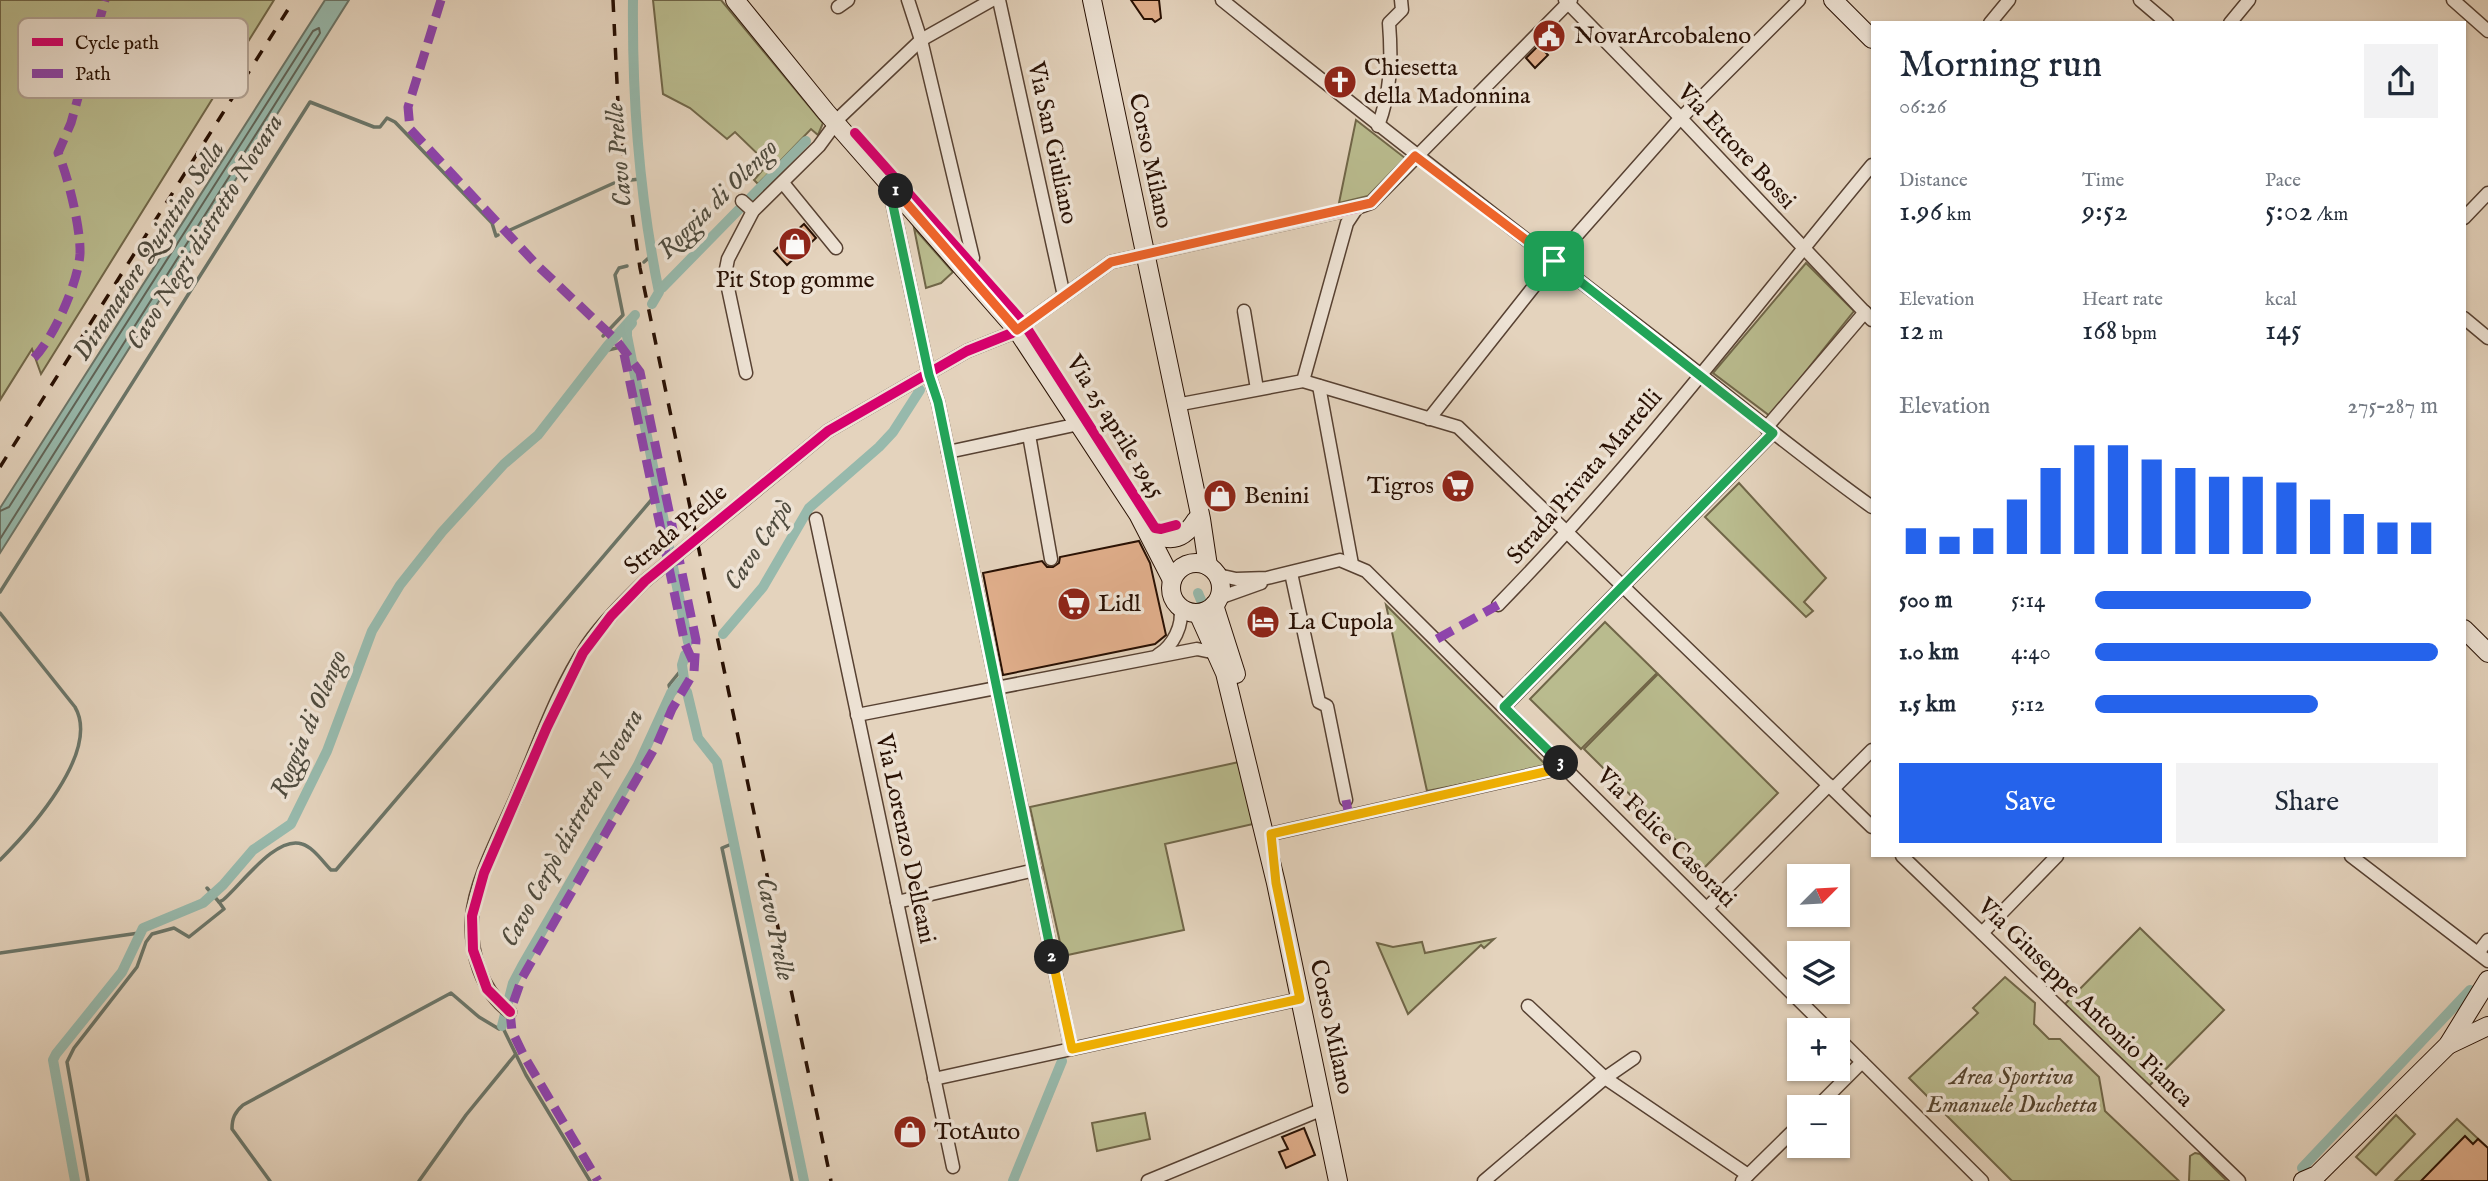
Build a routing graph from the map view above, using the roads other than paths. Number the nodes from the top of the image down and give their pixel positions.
1 (735, 0) edge
2 (908, 0) edge
3 (992, 0) edge
4 (999, 0) edge
5 (1092, 0) edge
6 (1222, 0) edge
7 (1401, 0) edge
8 (1799, 0) edge
9 (1833, 0) edge
10 (2009, 0) edge
11 (2140, 0) edge
12 (2249, 0) edge
13 (2453, 0) edge
14 (1568, 1) edge
15 (2467, 12) junction
16 (1992, 21) edge
17 (2165, 21) edge
18 (2233, 21) edge
19 (2460, 21) edge
20 (2488, 31) edge
21 (1871, 38) edge
22 (920, 40) junction
23 (831, 117) junction
24 (1682, 118) junction
25 (1378, 126) junction
26 (1415, 156) junction
27 (1871, 166) edge
28 (888, 182) junction
29 (783, 183) junction
30 (2488, 193) edge
31 (1357, 208) junction
32 (2466, 216) edge
33 (836, 248) dead end
34 (1803, 248) junction
35 (1144, 253) junction
36 (972, 258) dead end
37 (1554, 261) junction
38 (1064, 296) junction
39 (1244, 311) dead end
40 (1869, 316) edge
41 (2466, 320) edge
42 (1017, 330) junction
43 (2488, 338) edge
44 (746, 373) dead end
45 (929, 375) junction
46 (1702, 375) junction
47 (1301, 382) junction
48 (1319, 386) junction
49 (1258, 389) junction
50 (1176, 405) junction
51 (1429, 419) junction
52 (1079, 424) junction
53 (1770, 430) junction
54 (1029, 435) junction
55 (948, 452) junction
56 (1196, 496) junction
57 (1871, 506) edge
58 (1138, 514) junction
59 (816, 519) dead end
60 (1196, 520) junction
61 (1568, 533) junction
62 (1157, 535) junction
63 (1051, 559) dead end
64 (1178, 560) junction
65 (1352, 564) junction
66 (1213, 571) junction
67 (1291, 573) junction
68 (1267, 578) junction
69 (1622, 585) junction
70 (1498, 605) dead end
71 (1201, 607) junction
72 (1214, 631) junction
73 (2466, 631) edge
74 (1216, 653) junction
75 (2488, 653) edge
76 (1158, 657) junction
77 (1225, 673) junction
78 (997, 688) junction
79 (1504, 707) junction
80 (857, 715) junction
81 (1871, 751) edge
82 (1566, 767) junction
83 (1831, 787) junction
84 (1346, 800) dead end
85 (1871, 826) edge
86 (1271, 834) junction
87 (1903, 857) edge
88 (2056, 857) edge
89 (2352, 857) edge
90 (1035, 870) junction
91 (1276, 883) junction
92 (897, 902) junction
93 (1707, 908) junction
94 (1982, 933) junction
95 (2488, 940) edge
96 (2483, 957) edge
97 (2488, 980) edge
98 (2488, 997) edge
99 (1300, 999) junction
100 (1528, 1006) dead end
101 (508, 1010) dead end
102 (1817, 1018) edge
103 (2488, 1026) edge
104 (2448, 1045) junction
105 (1072, 1049) junction
106 (1850, 1050) edge
107 (1634, 1058) dead end
108 (1862, 1062) junction
109 (1605, 1078) junction
110 (934, 1079) junction
111 (1829, 1095) edge
112 (1323, 1109) junction
113 (1787, 1137) edge
114 (953, 1167) dead end
115 (1748, 1176) edge
116 (1147, 1181) edge
117 (1338, 1181) edge
118 (1484, 1181) edge
119 (1762, 1181) edge
120 (1982, 1181) edge
121 (2239, 1181) edge
122 (2303, 1181) edge

1 - 23 main road, Via 25 aprile 1945
2 - 22 street
3 - 22 street
4 - 38 street, Via San Giuliano
5 - 35 main road, Corso Milano
6 - 25 street
7 - 25 street
8 - 24 street
9 - 21 main road
10 - 16 street
11 - 17 street
12 - 18 street
13 - 15 street
14 - 24 street, Via Ettore Bossi
14 - 26 street
15 - 19 street
15 - 20 street
22 - 23 street
22 - 36 street
23 - 28 main road, Via 25 aprile 1945
23 - 29 street
24 - 34 street, Via Ettore Bossi
24 - 37 street
25 - 26 street
26 - 31 street
26 - 37 street
27 - 34 street, Strada Privata Martelli
28 - 42 main road, Via 25 aprile 1945
28 - 45 street
29 - 33 street
29 - 44 street
30 - 32 street
31 - 35 street, Strada Prelle
31 - 47 street
34 - 40 street, Via Ettore Bossi
34 - 46 street, Strada Privata Martelli
35 - 38 street, Strada Prelle
35 - 50 main road, Corso Milano
37 - 46 street
37 - 51 street
38 - 42 street, Strada Prelle
39 - 49 street
40 - 53 street
41 - 43 street
42 - 45 street, Strada Prelle
42 - 52 main road, Via 25 aprile 1945
45 - 55 street
45 - 101 street, Strada Prelle, bridge
46 - 53 street
46 - 61 street, Strada Privata Martelli
47 - 48 street
47 - 49 street
48 - 51 street
48 - 65 street
49 - 50 street
50 - 56 main road, Corso Milano
51 - 61 street
52 - 54 street
52 - 58 main road, Via 25 aprile 1945
53 - 57 street
53 - 69 street
54 - 55 street
54 - 63 street
55 - 78 street
56 - 60 main road, Corso Milano
56 - 66 main road, Corso Milano
58 - 62 main road, Via 25 aprile 1945
58 - 64 main road, Via 25 aprile 1945
59 - 80 street, Via Lorenzo Delleani
60 - 62 main road
60 - 64 main road, Corso Milano
61 - 69 street
61 - 70 street, Strada Privata Martelli
62 - 64 main road, Via 25 aprile 1945
64 - 66 main road
64 - 71 main road
65 - 67 street
65 - 79 street, Via Felice Casorati
66 - 68 street
66 - 71 main road, Corso Milano
67 - 68 street
67 - 84 street
68 - 71 street
69 - 79 street
69 - 83 street
71 - 72 main road
71 - 76 street
72 - 74 main road, Corso Milano
72 - 86 main road, Corso Milano
73 - 75 main road
74 - 76 street
74 - 77 main road, Corso Milano
76 - 78 street
77 - 86 main road
77 - 91 main road, Corso Milano
78 - 80 street
78 - 90 street
79 - 82 street, Via Felice Casorati
80 - 92 street, Via Lorenzo Delleani
81 - 83 street
82 - 86 street
82 - 93 street, Via Felice Casorati
83 - 85 street
83 - 93 street
86 - 91 main road, Corso Milano
87 - 94 street, Via Giuseppe Antonio Pianca
88 - 94 street
89 - 96 street
90 - 92 street
90 - 105 street
91 - 99 main road, Corso Milano
92 - 110 street, Via Lorenzo Delleani
93 - 102 street, Via Felice Casorati
94 - 121 street, Via Giuseppe Antonio Pianca
95 - 96 street
97 - 98 main road
97 - 104 main road
99 - 105 street
99 - 112 main road, Corso Milano
100 - 109 street
103 - 104 main road
104 - 122 main road
105 - 110 street
106 - 108 street
107 - 109 street
108 - 111 street
108 - 120 street
109 - 115 street
109 - 118 street
110 - 114 street, Via Lorenzo Delleani
112 - 116 street
112 - 117 main road, Corso Milano
113 - 115 street
115 - 119 street

